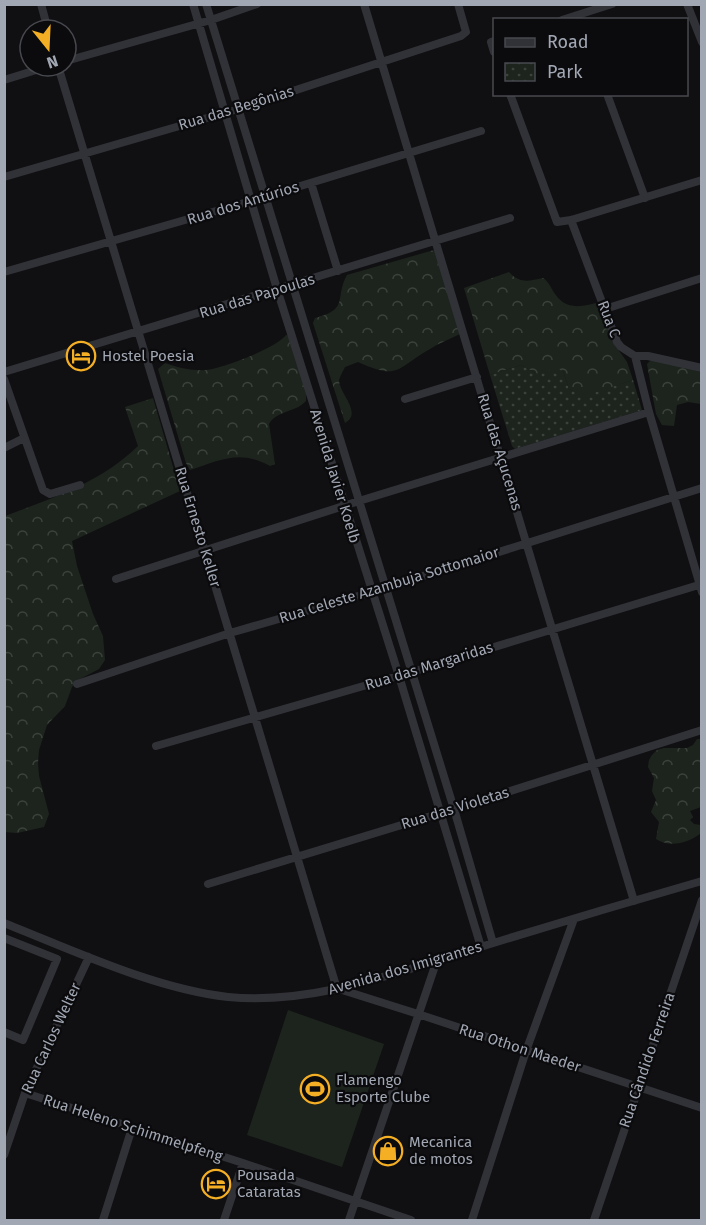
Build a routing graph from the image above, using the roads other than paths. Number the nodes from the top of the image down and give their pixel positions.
1 (193, 4) edge
2 (207, 4) edge
3 (257, 4) edge
4 (364, 4) edge
5 (458, 4) edge
6 (612, 4) edge
7 (687, 4) edge
8 (578, 17) edge
9 (211, 20) junction
10 (198, 23) junction
11 (702, 42) edge
12 (78, 58) edge
13 (382, 61) junction
14 (62, 78) edge
15 (511, 96) edge
16 (608, 96) edge
17 (238, 109) junction
18 (226, 112) junction
19 (481, 131) dead end
20 (84, 153) junction
21 (410, 153) junction
22 (4, 177) edge
23 (702, 180) edge
24 (311, 183) junction
25 (265, 196) junction
26 (645, 198) junction
27 (251, 201) junction
28 (510, 218) dead end
29 (571, 220) junction
30 (436, 241) junction
31 (111, 242) junction
32 (338, 271) junction
33 (4, 272) edge
34 (702, 278) edge
35 (293, 284) junction
36 (277, 289) junction
37 (605, 309) junction
38 (138, 333) junction
39 (635, 356) junction
40 (702, 368) edge
41 (4, 372) edge
42 (477, 377) junction
43 (4, 379) edge
44 (405, 399) dead end
45 (649, 412) junction
46 (24, 438) junction
47 (4, 448) edge
48 (502, 458) junction
49 (80, 484) dead end
50 (702, 488) edge
51 (674, 497) junction
52 (359, 501) junction
53 (345, 505) junction
54 (527, 542) junction
55 (205, 550) junction
56 (116, 579) dead end
57 (386, 587) junction
58 (701, 587) edge
59 (372, 592) junction
60 (553, 628) junction
61 (230, 633) junction
62 (412, 672) junction
63 (399, 676) junction
64 (77, 684) dead end
65 (256, 717) junction
66 (702, 730) edge
67 (156, 746) dead end
68 (594, 765) junction
69 (454, 809) junction
70 (440, 813) junction
71 (298, 855) junction
72 (702, 881) edge
73 (208, 884) dead end
74 (634, 900) junction
75 (702, 900) edge
76 (574, 919) junction
77 (4, 923) edge
78 (4, 938) edge
79 (493, 943) junction
80 (481, 947) junction
81 (89, 957) junction
82 (437, 960) junction
83 (337, 989) junction
84 (418, 1014) junction
85 (4, 1032) edge
86 (526, 1051) junction
87 (637, 1086) junction
88 (25, 1093) junction
89 (702, 1108) edge
90 (132, 1128) junction
91 (4, 1155) edge
92 (243, 1163) junction
93 (355, 1202) junction
94 (103, 1221) edge
95 (224, 1221) edge
96 (349, 1221) edge
97 (411, 1221) edge
98 (472, 1221) edge
99 (594, 1221) edge

1 - 10 street, Avenida Javier Koelb
2 - 9 street, Avenida Javier Koelb
3 - 9 street
4 - 13 street, Rua das Açucenas
5 - 13 street, Rua das Begônias
6 - 8 street
7 - 11 street
9 - 10 street
9 - 17 street, Avenida Javier Koelb
10 - 12 street
10 - 18 street, Avenida Javier Koelb
13 - 17 street, Rua das Begônias
13 - 21 street, Rua das Açucenas
14 - 20 street, Rua Ernesto Keller
15 - 29 street
16 - 26 street
17 - 18 street, Rua das Begônias
17 - 25 street, Avenida Javier Koelb
18 - 20 street, Rua das Begônias
18 - 27 street, Avenida Javier Koelb
19 - 21 street, Rua dos Antúrios
20 - 22 street, Rua das Begônias
20 - 31 street, Rua Ernesto Keller
21 - 24 street, Rua dos Antúrios
21 - 30 street, Rua das Açucenas
23 - 26 street
24 - 25 street, Rua dos Antúrios
24 - 32 street
25 - 27 street, Rua dos Antúrios
25 - 35 street, Avenida Javier Koelb
26 - 29 street
27 - 31 street, Rua dos Antúrios
27 - 36 street, Avenida Javier Koelb
28 - 30 street, Rua das Papoulas
29 - 37 street, Rua C
30 - 32 street, Rua das Papoulas
30 - 42 street, Rua das Açucenas
31 - 33 street, Rua dos Antúrios
31 - 38 street, Rua Ernesto Keller
32 - 35 street, Rua das Papoulas
34 - 37 street
35 - 36 street, Rua das Papoulas
35 - 52 street, Avenida Javier Koelb
36 - 38 street, Rua das Papoulas
36 - 53 street, Avenida Javier Koelb
37 - 39 street, Rua C
38 - 41 street, Rua das Papoulas
38 - 55 street, Rua Ernesto Keller
39 - 40 street
39 - 45 street
42 - 44 street
42 - 48 street, Rua das Açucenas
43 - 46 street
45 - 48 street
45 - 51 street
46 - 47 street
46 - 49 street
48 - 52 street
48 - 54 street, Rua das Açucenas
50 - 51 street, Rua Celeste Azambuja Sottomaior
51 - 54 street, Rua Celeste Azambuja Sottomaior
51 - 58 street
52 - 53 street
52 - 57 street, Avenida Javier Koelb
53 - 55 street
53 - 59 street, Avenida Javier Koelb
54 - 57 street, Rua Celeste Azambuja Sottomaior
54 - 60 street, Rua das Açucenas
55 - 56 street
55 - 61 street, Rua Ernesto Keller
57 - 59 street, Rua Celeste Azambuja Sottomaior
57 - 62 street, Avenida Javier Koelb
58 - 60 street, Rua das Margaridas
59 - 61 street, Rua Celeste Azambuja Sottomaior
59 - 63 street, Avenida Javier Koelb
60 - 62 street, Rua das Margaridas
60 - 68 street, Rua das Açucenas
61 - 64 street, Rua Celeste Azambuja Sottomaior
61 - 65 street, Rua Ernesto Keller
62 - 63 street, Rua das Margaridas
62 - 69 street, Avenida Javier Koelb
63 - 65 street, Rua das Margaridas
63 - 70 street, Avenida Javier Koelb
65 - 67 street, Rua das Margaridas
65 - 71 street, Rua Ernesto Keller
66 - 68 street, Rua das Violetas
68 - 69 street, Rua das Violetas
68 - 74 street, Rua das Açucenas
69 - 70 street, Rua das Violetas
69 - 79 street, Avenida Javier Koelb
70 - 71 street, Rua das Violetas
70 - 80 street, Avenida Javier Koelb
71 - 73 street, Rua das Violetas
71 - 83 street, Rua Ernesto Keller
72 - 74 street, Avenida dos Imigrantes
74 - 76 street, Avenida dos Imigrantes
75 - 87 street, Rua Cândido Ferreira
76 - 79 street, Avenida dos Imigrantes
76 - 86 street
77 - 81 street, Avenida dos Imigrantes
78 - 85 street
79 - 80 street, Avenida dos Imigrantes
80 - 82 street, Avenida dos Imigrantes
81 - 83 street, Avenida dos Imigrantes
81 - 88 street, Rua Carlos Welter
82 - 83 street, Avenida dos Imigrantes
82 - 84 street
83 - 84 street, Rua Othon Maeder
84 - 86 street, Rua Othon Maeder
84 - 93 street
86 - 87 street, Rua Othon Maeder
86 - 98 street
87 - 89 street, Rua Othon Maeder
87 - 99 street, Rua Cândido Ferreira
88 - 90 street, Rua Heleno Schimmelpfeng
88 - 91 street, Rua Carlos Welter
90 - 92 street, Rua Heleno Schimmelpfeng
90 - 94 street
92 - 93 street, Rua Heleno Schimmelpfeng
92 - 95 street
93 - 96 street
93 - 97 street, Rua Heleno Schimmelpfeng

